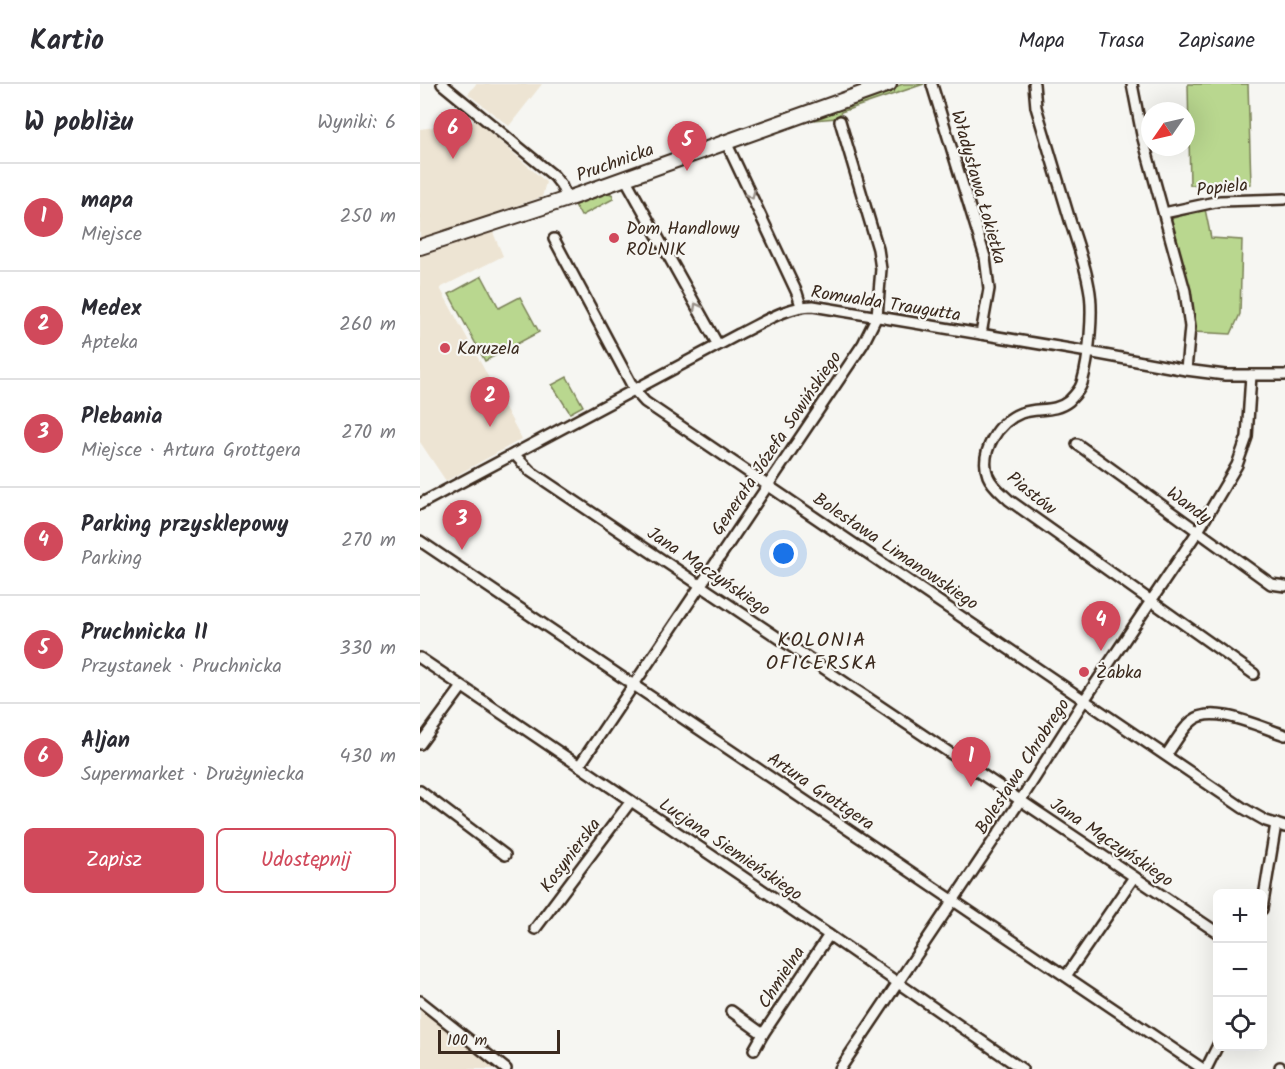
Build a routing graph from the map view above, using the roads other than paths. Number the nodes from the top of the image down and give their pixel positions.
1 (442, 84) edge
2 (889, 84) edge
3 (1034, 84) edge
4 (1132, 84) edge
5 (932, 85) edge
6 (866, 88) edge
7 (840, 121) dead end
8 (726, 142) junction
9 (625, 178) junction
10 (567, 199) junction
11 (1285, 200) edge
12 (1164, 213) junction
13 (554, 239) dead end
14 (420, 247) edge
15 (801, 306) junction
16 (877, 316) junction
17 (981, 334) junction
18 (718, 345) junction
19 (1088, 352) junction
20 (1186, 370) junction
21 (1251, 375) junction
22 (1285, 375) edge
23 (635, 391) junction
24 (1077, 444) dead end
25 (514, 454) junction
26 (767, 485) junction
27 (420, 504) edge
28 (1198, 531) junction
29 (420, 541) edge
30 (700, 585) junction
31 (1285, 586) edge
32 (1152, 600) junction
33 (420, 658) edge
34 (1254, 674) dead end
35 (634, 684) junction
36 (462, 687) junction
37 (1085, 699) junction
38 (1285, 735) edge
39 (420, 744) edge
40 (1167, 754) junction
41 (579, 766) junction
42 (420, 791) edge
43 (631, 801) junction
44 (1020, 801) junction
45 (1280, 826) edge
46 (505, 855) dead end
47 (1134, 877) junction
48 (1267, 889) edge
49 (953, 900) junction
50 (535, 929) dead end
51 (1213, 930) edge
52 (829, 935) junction
53 (1065, 976) junction
54 (897, 984) junction
55 (420, 1001) edge
56 (731, 1011) dead end
57 (764, 1034) junction
58 (754, 1050) dead end
59 (1214, 1051) edge
60 (506, 1069) edge
61 (840, 1069) edge
62 (1022, 1069) edge
63 (1204, 1069) edge

1 - 10 street
2 - 6 main road, Pruchnicka
3 - 19 street, Piastów
4 - 12 street
5 - 17 street, Władysława Łokietka
6 - 8 main road, Pruchnicka
7 - 16 street
8 - 9 main road, Pruchnicka
8 -> 15 street
9 - 10 main road, Pruchnicka
18 -> 9 street
10 - 14 main road, Pruchnicka
11 - 12 street, Popiela
12 - 20 street
13 - 23 street, Bolesława Limanowskiego
15 - 16 street, Romualda Traugutta
15 - 18 street, Romualda Traugutta
16 - 17 street, Romualda Traugutta
16 - 26 street, Generała Józefa Sowińskiego
17 - 19 street, Romualda Traugutta
18 - 23 street, Romualda Traugutta
19 - 20 street, Romualda Traugutta
19 - 32 street, Piastów
20 - 21 street, Romualda Traugutta
21 - 22 street, Romualda Traugutta
21 - 28 street, Bolesława Chrobrego
23 - 25 street, Romualda Traugutta
23 - 26 street, Bolesława Limanowskiego
24 - 28 street, Wandy
25 - 27 street, Romualda Traugutta
25 - 30 street, Jana Mączyńskiego
26 - 30 street, Generała Józefa Sowińskiego
26 - 37 street, Bolesława Limanowskiego
28 - 31 street, Wandy
28 - 32 street, Bolesława Chrobrego
29 - 35 street, Artura Grottgera
30 - 35 street, Generała Józefa Sowińskiego
30 - 44 street, Jana Mączyńskiego
32 - 34 street, Piastów
32 - 37 street, Bolesława Chrobrego
33 - 36 street, Lucjana Siemieńskiego
35 - 41 street, Generała Józefa Sowińskiego
35 - 49 street, Artura Grottgera
36 - 39 street
36 - 41 street, Lucjana Siemieńskiego
37 - 40 street, Bolesława Limanowskiego
37 - 44 street, Bolesława Chrobrego
38 - 40 street
40 - 45 street, Bolesława Limanowskiego
41 - 43 street, Lucjana Siemieńskiego
42 - 46 street
43 - 50 street, Kosynierska
43 - 52 street, Lucjana Siemieńskiego
44 - 47 street, Jana Mączyńskiego
44 - 49 street, Bolesława Chrobrego
45 - 48 street
47 - 51 street, Jana Mączyńskiego
47 - 53 street
49 - 53 street, Artura Grottgera
49 - 54 street, Bolesława Chrobrego
52 - 54 street, Lucjana Siemieńskiego
52 - 57 street, Chmielna
53 - 63 street, Artura Grottgera
54 - 61 street, Bolesława Chrobrego
54 - 62 street, Lucjana Siemieńskiego
55 - 60 street
56 - 57 street, Chmielna
57 - 58 street
59 - 63 street

